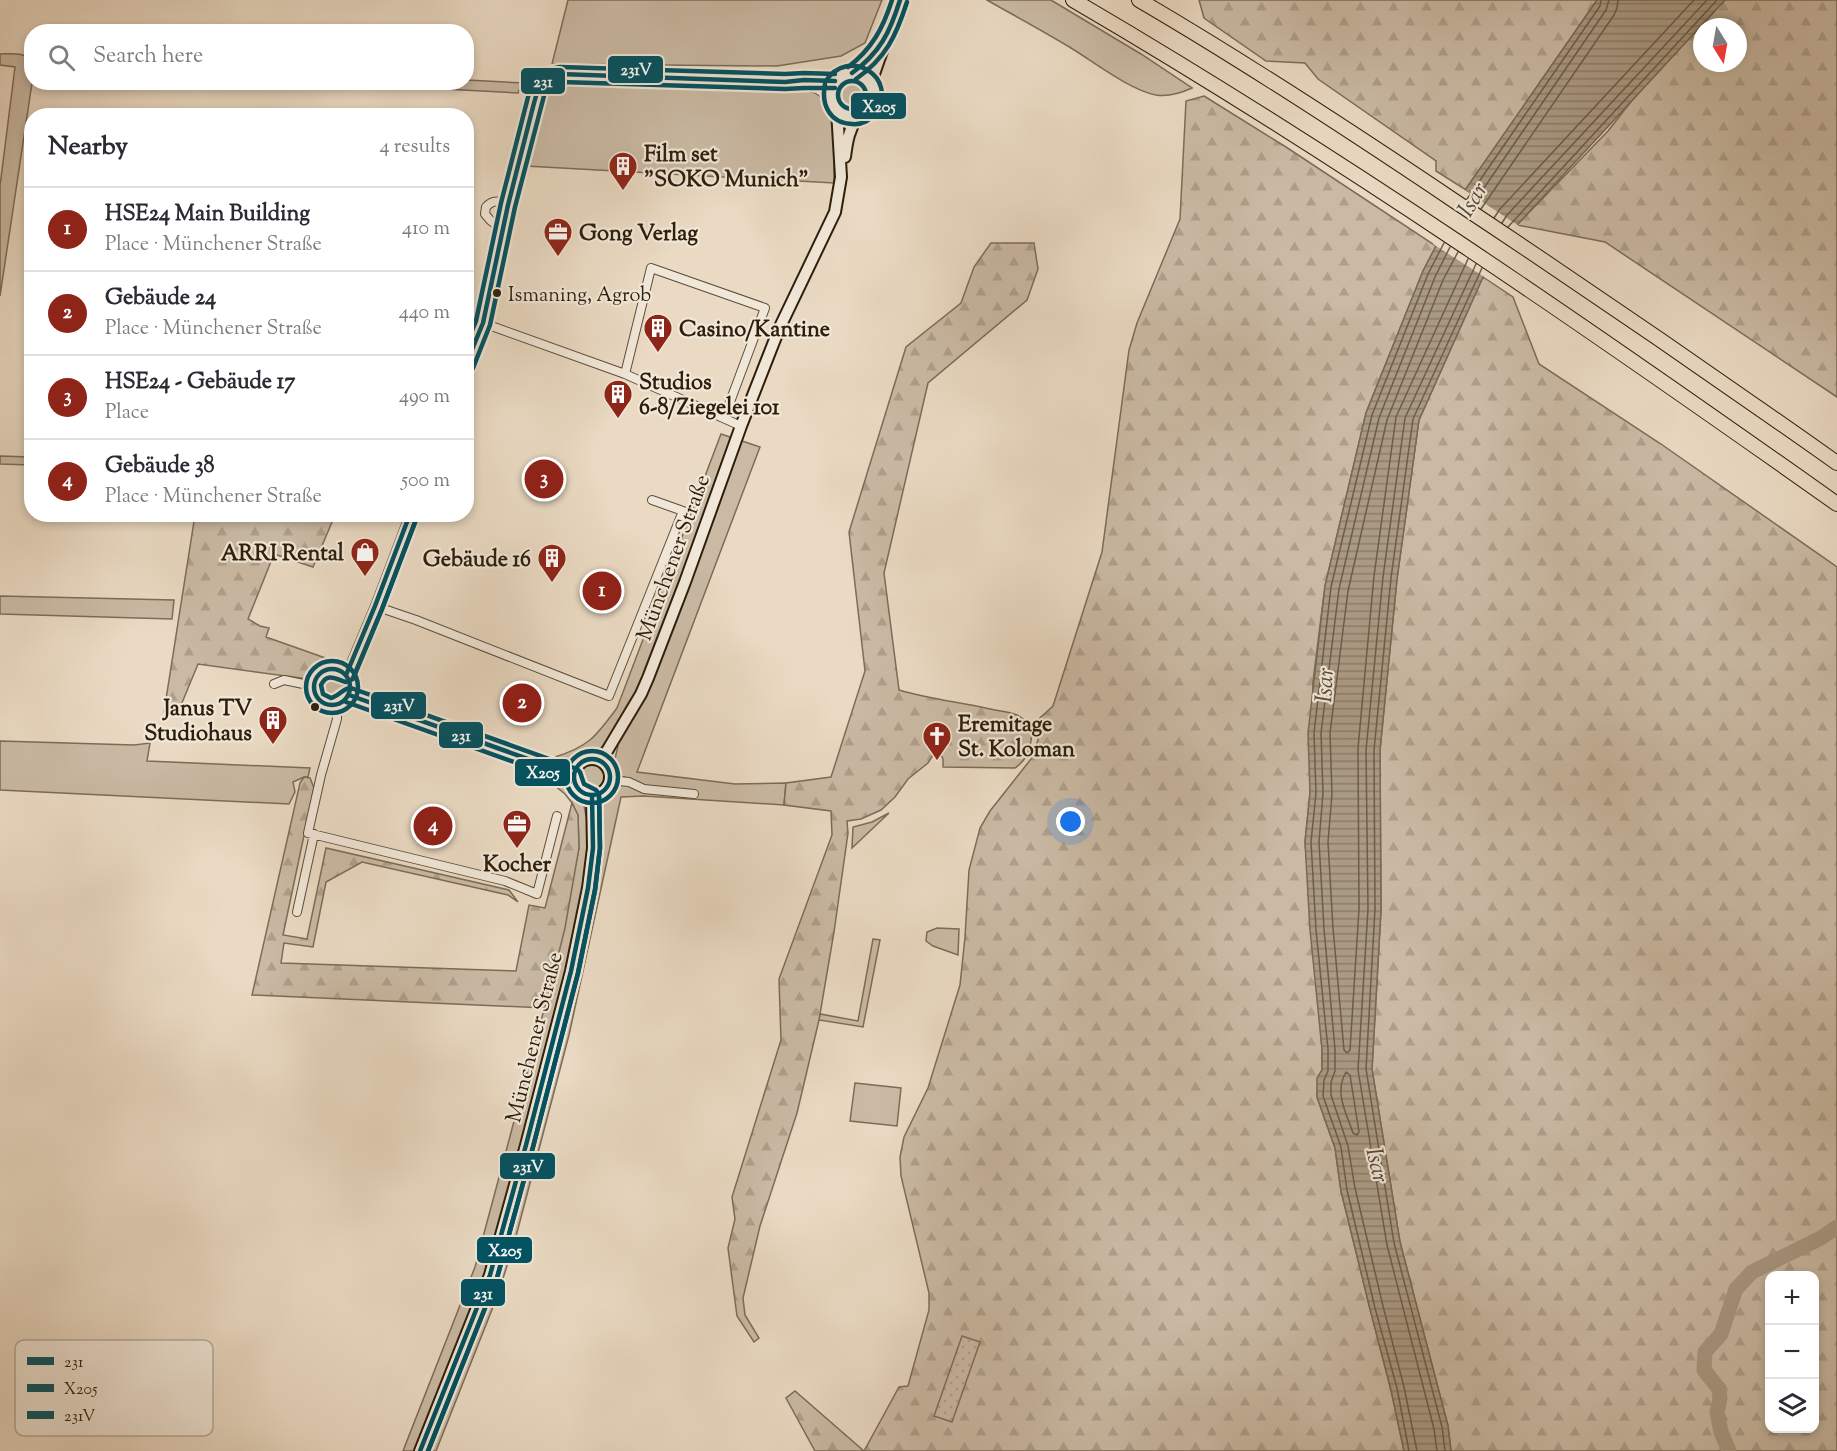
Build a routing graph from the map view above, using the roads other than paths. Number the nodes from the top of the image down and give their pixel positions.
1 (900, 0) edge
2 (1073, 0) edge
3 (1139, 0) edge
4 (883, 45) junction
5 (852, 73) junction
6 (835, 81) junction
7 (785, 82) junction
8 (871, 83) junction
9 (830, 98) junction
10 (837, 110) junction
11 (858, 116) junction
12 (842, 168) junction
13 (508, 205) junction
14 (503, 230) junction
15 (483, 323) junction
16 (474, 345) edge
17 (625, 374) junction
18 (724, 418) junction
19 (741, 426) junction
20 (1837, 463) edge
21 (652, 500) dead end
22 (1837, 504) edge
23 (407, 522) edge
24 (375, 606) junction
25 (346, 675) junction
26 (274, 684) dead end
27 (313, 686) junction
28 (349, 695) junction
29 (337, 705) junction
30 (601, 761) junction
31 (573, 775) junction
32 (610, 780) junction
33 (694, 794) dead end
34 (591, 796) junction
35 (557, 816) dead end
36 (314, 834) junction
37 (297, 912) dead end
38 (420, 1451) edge

1 - 4 main road
2 - 22 highway
3 - 20 highway
4 - 5 main road
4 - 8 main road
5 - 6 main road
5 - 8 main road
6 - 7 street
6 - 9 main road
7 - 9 street
7 - 13 street
8 - 11 main road
9 - 10 main road
10 - 11 main road
10 - 12 main road, Münchener Straße
11 - 12 main road, Münchener Straße
12 - 19 main road, Münchener Straße
13 - 14 street
13 - 14 street
14 - 15 street
15 - 16 street
15 - 17 street
17 - 18 street
17 - 18 street
18 - 19 street
19 - 30 main road, Münchener Straße
21 - 24 street, Münchener Straße
23 - 24 street
24 - 25 street
25 - 27 street
25 - 28 street
26 - 27 street
27 - 29 street
28 - 29 street
28 - 31 street
29 - 36 street
30 - 31 main road
30 - 32 main road
31 - 34 main road
32 - 33 street
32 - 34 main road
34 - 38 main road, Münchener Straße
35 - 36 street
36 - 37 street

